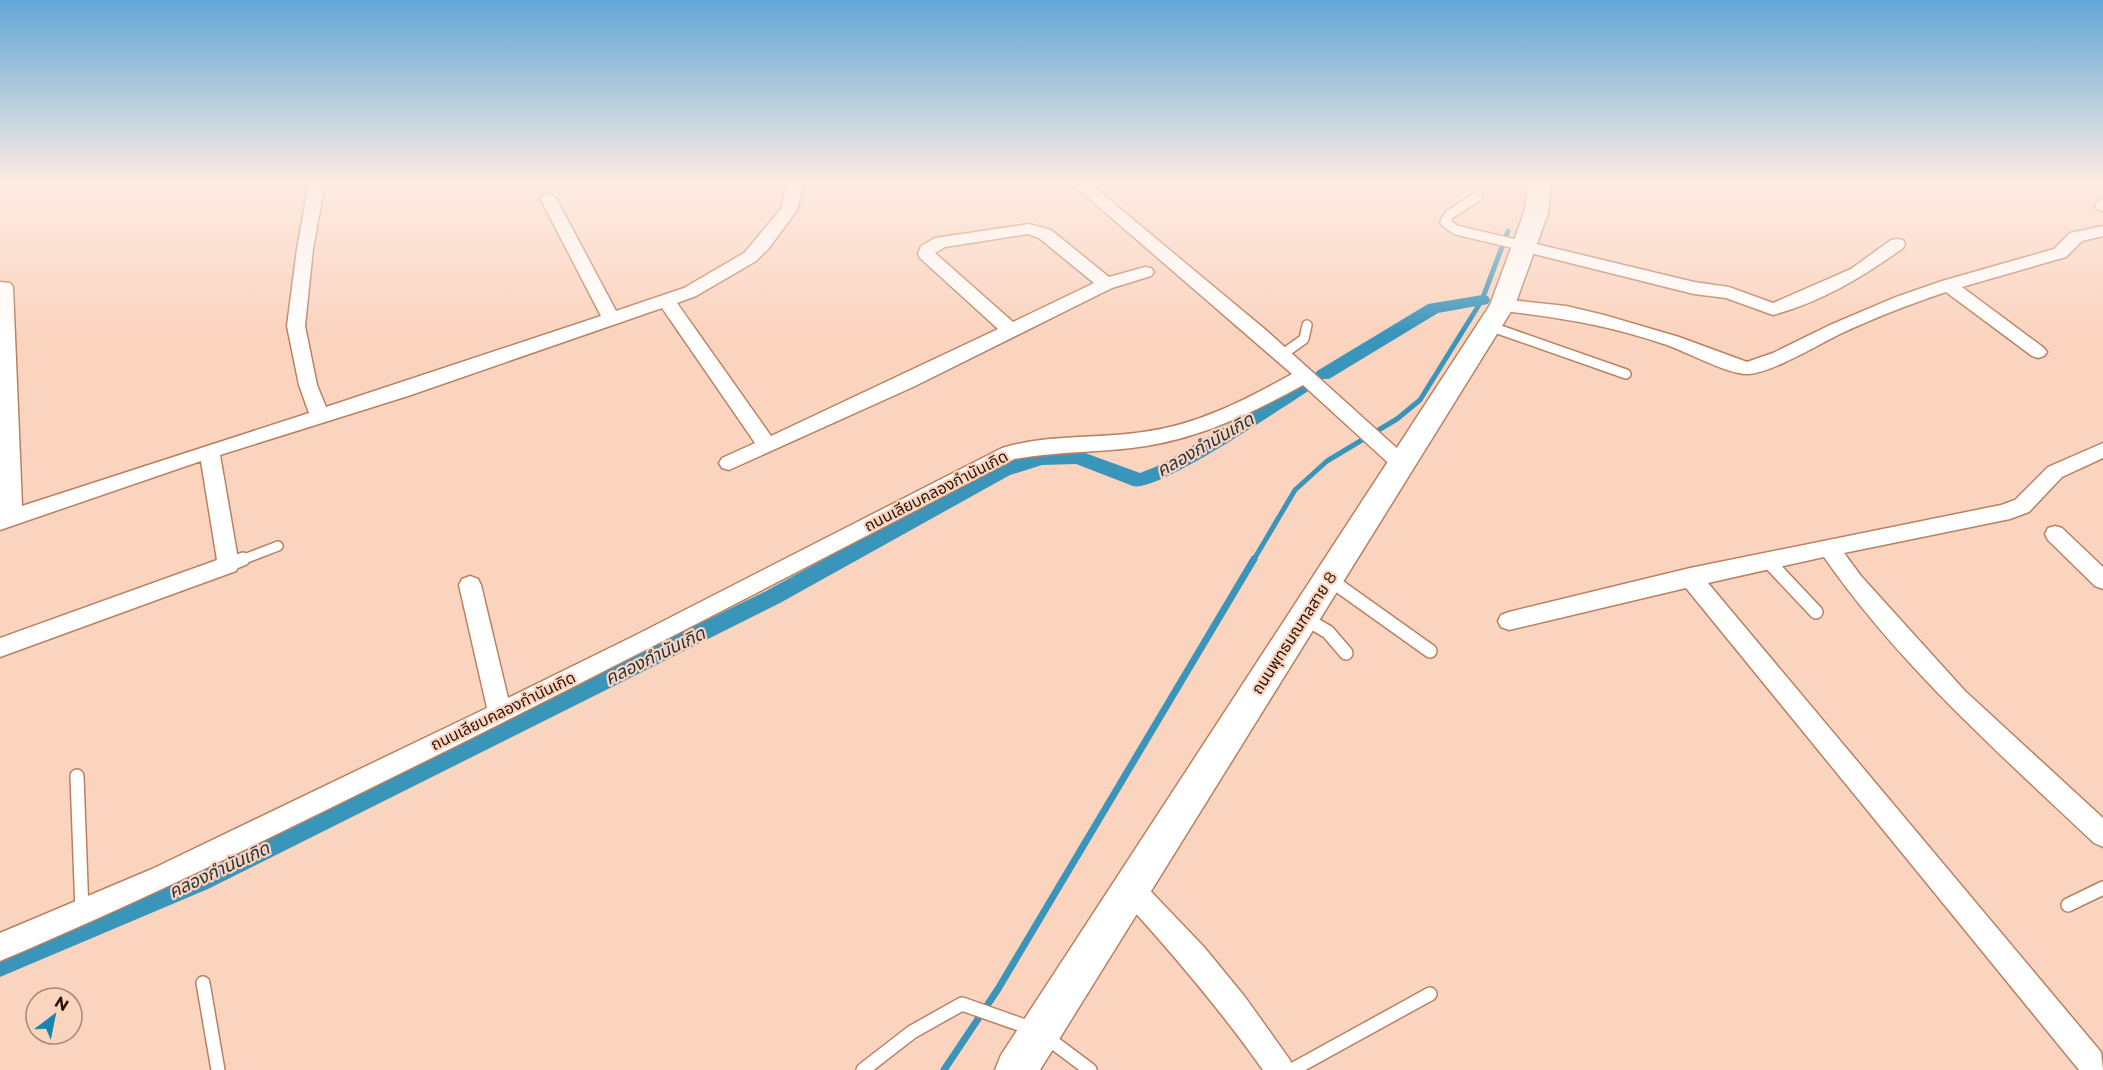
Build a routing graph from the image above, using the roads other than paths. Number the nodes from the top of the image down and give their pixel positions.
1 (308, 232) edge
2 (565, 232) edge
3 (771, 232) edge
4 (1009, 232) edge
5 (1040, 232) edge
6 (1138, 232) edge
7 (1464, 232) edge
8 (1529, 232) edge
9 (2099, 232) edge
10 (1897, 244) dead end
11 (1524, 246) junction
12 (1145, 272) dead end
13 (1107, 284) junction
14 (1948, 285) junction
15 (4, 287) dead end
16 (666, 300) junction
17 (1496, 316) junction
18 (610, 319) junction
19 (1307, 325) dead end
20 (1010, 330) junction
21 (2038, 352) dead end
22 (1283, 354) junction
23 (1626, 374) dead end
24 (1306, 375) junction
25 (321, 416) junction
26 (768, 445) junction
27 (209, 451) junction
28 (2100, 455) edge
29 (729, 463) dead end
30 (1402, 465) junction
31 (6, 520) edge
32 (2055, 534) dead end
33 (278, 546) dead end
34 (1828, 547) junction
35 (1767, 560) junction
36 (228, 566) junction
37 (1690, 577) junction
38 (1329, 579) junction
39 (2103, 580) edge
40 (470, 585) dead end
41 (1816, 612) dead end
42 (1304, 618) junction
43 (1509, 621) dead end
44 (0, 648) edge
45 (1430, 651) dead end
46 (1346, 653) dead end
47 (500, 713) junction
48 (77, 776) dead end
49 (2103, 835) edge
50 (1130, 888) junction
51 (2103, 888) edge
52 (2068, 905) dead end
53 (82, 912) junction
54 (0, 947) edge
55 (203, 983) dead end
56 (1430, 994) dead end
57 (1040, 1032) junction
58 (218, 1070) edge
59 (862, 1070) edge
60 (1016, 1070) edge
61 (1090, 1070) edge
62 (1280, 1070) edge
63 (1292, 1070) edge
64 (2095, 1070) edge

1 - 25 street
2 - 18 street
3 - 16 street
4 - 20 street
5 - 13 street
6 - 22 street
7 - 11 lane
8 - 11 street, ถนนพุทธมณฑลสาย 8
9 - 14 street
10 - 11 street
11 - 17 street, ถนนพุทธมณฑลสาย 8
12 - 13 street
13 - 20 street
14 - 17 street
14 - 21 street
15 - 31 street
16 - 18 street
16 - 26 street
17 - 23 lane
17 - 30 street, ถนนพุทธมณฑลสาย 8
18 - 25 street
19 - 22 lane
20 - 26 street
22 - 24 street
24 - 30 street
24 - 47 street, ถนนเลียบคลองกำนันเกิด
25 - 27 street
26 - 29 street
27 - 31 street
27 - 36 street
28 - 34 street
30 - 38 street, ถนนพุทธมณฑลสาย 8
32 - 39 street
33 - 36 lane
34 - 35 street
34 - 49 street
35 - 37 street
35 - 41 lane
36 - 44 street
37 - 43 street
37 - 64 street
38 - 42 street, ถนนพุทธมณฑลสาย 8
38 - 45 lane
40 - 47 street
42 - 46 lane
42 - 50 street, ถนนพุทธมณฑลสาย 8
47 - 53 street, ถนนเลียบคลองกำนันเกิด
48 - 53 lane
50 - 57 street, ถนนพุทธมณฑลสาย 8
50 - 62 street
51 - 52 lane
53 - 54 street, ถนนเลียบคลองกำนันเกิด
55 - 58 lane
56 - 63 lane
57 - 59 lane
57 - 60 street, ถนนพุทธมณฑลสาย 8
57 - 61 lane

